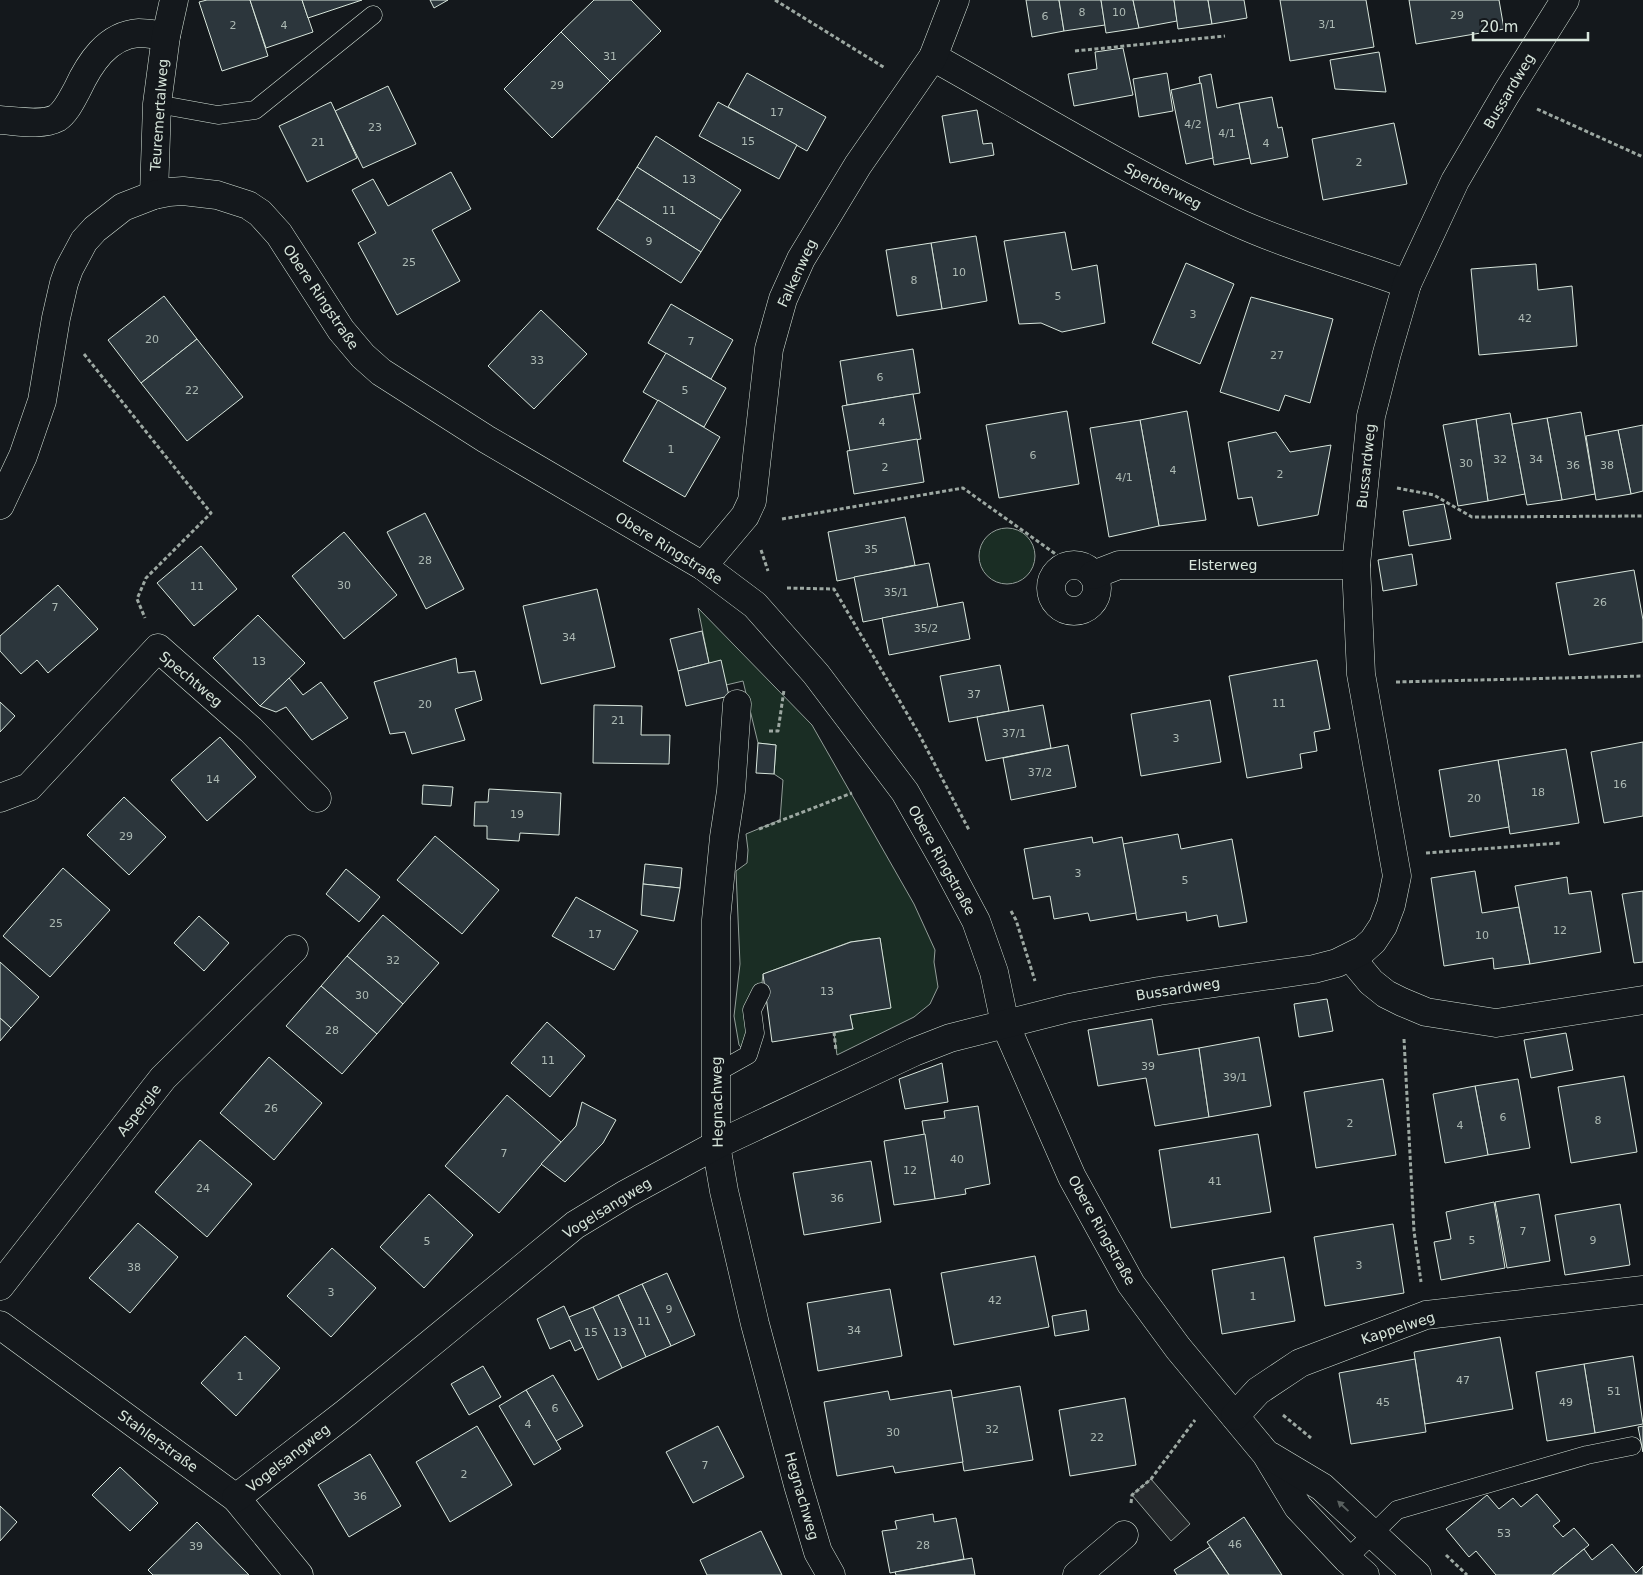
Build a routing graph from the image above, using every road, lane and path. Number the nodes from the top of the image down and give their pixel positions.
1 (174, 0) edge
2 (775, 0) edge
3 (955, 0) edge
4 (1565, 0) edge
5 (373, 15) dead end
6 (166, 36) junction
7 (1225, 36) dead end
8 (1075, 51) dead end
9 (933, 57) junction
10 (913, 86) junction
11 (1506, 94) junction
12 (157, 104) junction
13 (0, 120) edge
14 (1643, 157) edge
15 (154, 195) junction
16 (1407, 284) junction
17 (56, 318) junction
18 (1364, 482) junction
19 (0, 505) edge
20 (1643, 516) edge
21 (782, 519) dead end
22 (758, 541) dead end
23 (1356, 565) junction
24 (703, 566) junction
25 (1082, 570) joint
26 (770, 578) dead end
27 (782, 588) dead end
28 (158, 648) junction
29 (1643, 676) edge
30 (1363, 682) junction
31 (785, 687) dead end
32 (737, 704) dead end
33 (763, 730) dead end
34 (852, 793) dead end
35 (0, 798) edge
36 (316, 798) dead end
37 (970, 832) dead end
38 (724, 837) junction
39 (1561, 843) dead end
40 (1393, 856) junction
41 (1006, 903) dead end
42 (294, 949) dead end
43 (1350, 958) junction
44 (761, 992) dead end
45 (1643, 1000) edge
46 (1402, 1002) junction
47 (1046, 1013) junction
48 (1005, 1024) junction
49 (716, 1074) junction
50 (716, 1145) junction
51 (0, 1286) edge
52 (1643, 1290) edge
53 (1426, 1315) junction
54 (0, 1325) edge
55 (1258, 1391) junction
56 (1217, 1395) junction
57 (1235, 1416) junction
58 (1314, 1441) dead end
59 (1632, 1446) dead end
60 (1266, 1454) junction
61 (236, 1498) junction
62 (1374, 1534) junction
63 (1124, 1535) joint
64 (1440, 1549) dead end
65 (1356, 1567) edge
66 (299, 1575) edge
67 (831, 1575) edge
68 (1077, 1575) edge
69 (1417, 1575) edge
70 (1467, 1575) edge

1 - 6 street, Teuremertalweg
2 - 10 path
3 - 9 street, Falkenweg
4 - 11 street, Bussardweg
5 - 12 lane
6 - 12 street, Teuremertalweg
6 - 13 street
7 - 8 path
9 - 10 street, Falkenweg
9 - 16 street, Sperberweg
10 - 24 street, Falkenweg
11 - 14 path
11 - 16 street, Bussardweg
12 - 15 street, Teuremertalweg
15 - 17 street, Obere Ringstraße
15 - 24 street, Obere Ringstraße
16 - 18 street, Bussardweg
17 - 19 street, Obere Ringstraße
17 - 28 path
18 - 20 path
18 - 23 street, Bussardweg
21 - 25 path
22 - 26 path
23 - 25 street, Elsterweg
23 - 30 street, Bussardweg
24 - 48 street, Obere Ringstraße
27 - 37 path
28 - 35 street, Spechtweg
28 - 36 street, Spechtweg
29 - 30 path
30 - 40 street, Bussardweg
31 - 33 path
32 - 38 street, Hegnachweg
34 - 38 path
38 - 49 street, Hegnachweg
39 - 40 path
40 - 43 street, Bussardweg
41 - 47 path
42 - 51 street, Aspergle
43 - 46 street
43 - 47 street, Bussardweg
44 - 49 lane
45 - 46 street
46 - 53 path
47 - 48 street, Bussardweg
48 - 50 street, Vogelsangweg
48 - 56 street, Obere Ringstraße
49 - 50 street, Hegnachweg
50 - 61 street, Vogelsangweg
50 - 67 street, Hegnachweg
52 - 53 street, Kappelweg
53 - 55 street, Kappelweg
54 - 61 street, Stahlerstraße
55 - 57 street, Kappelweg
55 - 58 path
56 - 57 street, Obere Ringstraße
56 - 63 path
57 - 60 street, Obere Ringstraße
59 - 62 lane
62 -> 60 street, Obere Ringstraße
60 - 65 street, Obere Ringstraße
61 - 66 street, Stahlerstraße
62 - 65 lane
62 - 69 street, Obere Ringstraße
63 - 68 street
64 - 70 path

